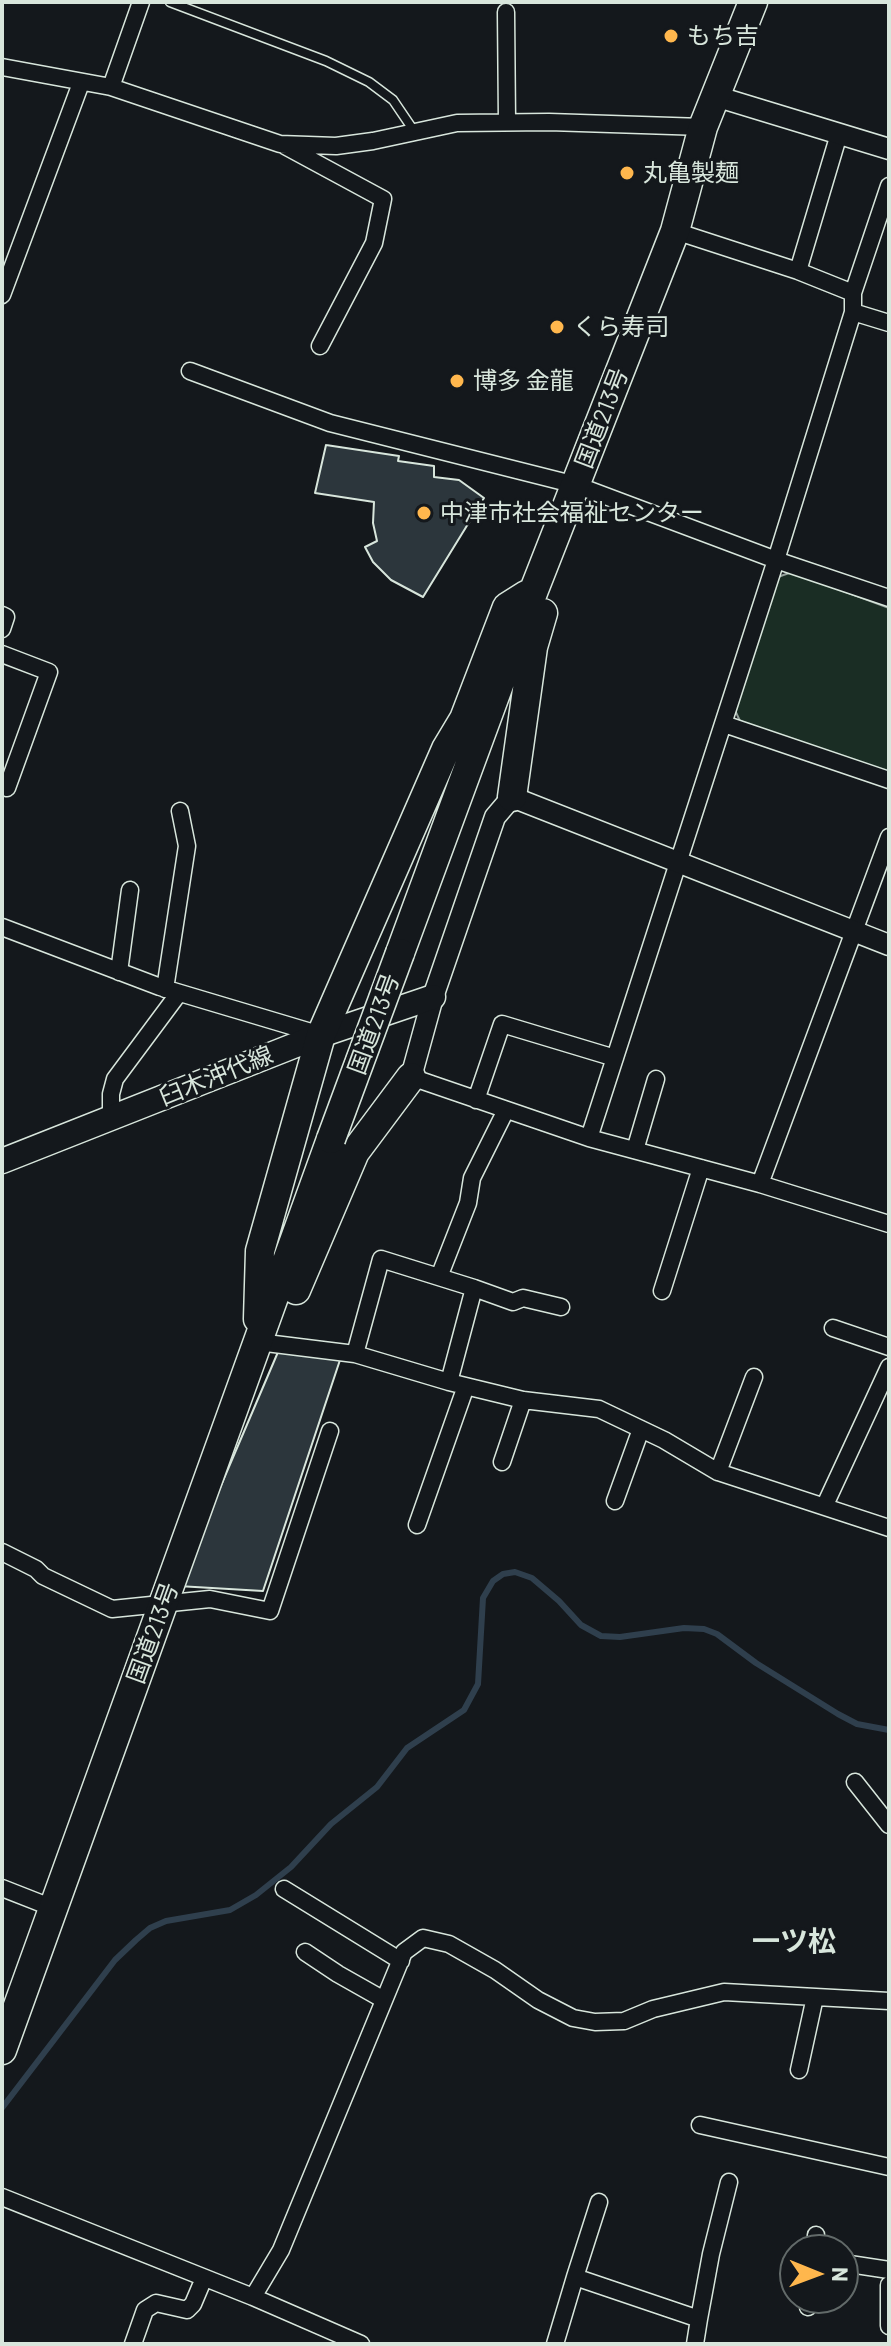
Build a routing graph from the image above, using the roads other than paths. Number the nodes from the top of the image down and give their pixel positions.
1 (141, 2) edge
2 (170, 2) edge
3 (753, 2) edge
4 (506, 12) dead end
5 (2, 67) edge
6 (81, 83) junction
7 (111, 87) junction
8 (715, 96) junction
9 (507, 122) junction
10 (703, 127) junction
11 (414, 131) junction
12 (839, 134) junction
13 (280, 144) junction
14 (889, 149) edge
15 (889, 186) edge
16 (675, 231) junction
17 (798, 271) junction
18 (853, 293) junction
19 (2, 295) edge
20 (853, 312) junction
21 (889, 323) edge
22 (320, 346) dead end
23 (190, 371) dead end
24 (576, 485) junction
25 (776, 560) junction
26 (534, 590) junction
27 (889, 598) edge
28 (2, 615) edge
29 (2, 629) edge
30 (2, 654) edge
31 (724, 724) junction
32 (889, 780) edge
33 (7, 788) dead end
34 (512, 797) junction
35 (180, 811) dead end
36 (889, 837) edge
37 (679, 863) junction
38 (130, 890) dead end
39 (2, 927) edge
40 (853, 931) junction
41 (889, 945) edge
42 (119, 972) junction
43 (172, 991) junction
44 (433, 997) junction
45 (321, 1035) junction
46 (615, 1058) junction
47 (411, 1077) junction
48 (656, 1079) dead end
49 (476, 1100) junction
50 (506, 1110) junction
51 (111, 1118) junction
52 (589, 1138) junction
53 (635, 1150) junction
54 (2, 1161) edge
55 (701, 1168) junction
56 (760, 1184) junction
57 (889, 1224) edge
58 (439, 1277) junction
59 (474, 1288) junction
60 (662, 1291) dead end
61 (561, 1307) dead end
62 (833, 1328) dead end
63 (258, 1342) junction
64 (889, 1347) edge
65 (355, 1354) junction
66 (889, 1367) edge
67 (754, 1377) dead end
68 (449, 1382) junction
69 (466, 1386) junction
70 (523, 1400) junction
71 (641, 1429) junction
72 (330, 1431) dead end
73 (502, 1462) dead end
74 (718, 1472) junction
75 (615, 1501) dead end
76 (825, 1505) junction
77 (417, 1525) dead end
78 (889, 1528) edge
79 (2, 1552) edge
80 (163, 1605) junction
81 (855, 1782) dead end
82 (889, 1825) edge
83 (2, 1888) edge
84 (284, 1889) dead end
85 (53, 1908) junction
86 (305, 1952) dead end
87 (401, 1961) junction
88 (815, 1997) junction
89 (384, 2000) junction
90 (889, 2001) edge
91 (2, 2050) edge
92 (799, 2070) dead end
93 (700, 2125) dead end
94 (889, 2167) edge
95 (729, 2182) dead end
96 (2, 2197) edge
97 (599, 2202) dead end
98 (859, 2265) edge
99 (889, 2270) edge
100 (575, 2277) junction
101 (204, 2278) junction
102 (889, 2285) edge
103 (253, 2297) junction
104 (699, 2319) junction
105 (889, 2326) edge
106 (133, 2344) edge
107 (361, 2344) edge
108 (555, 2344) edge
109 (695, 2344) edge

1 - 7 street
2 - 11 lane
3 - 8 highway, 国道213号
4 - 9 street
5 - 6 street
6 - 7 street
6 - 19 street
7 - 13 street
8 - 10 highway, 国道213号
8 - 12 street
9 - 10 street
9 - 11 street
10 - 16 highway, 国道213号
11 - 13 street
12 - 14 street
12 - 17 street
13 - 22 street
15 - 18 street
16 - 17 street
16 - 24 highway, 国道213号
17 - 18 street
18 - 20 street
20 - 21 street
20 - 25 street
23 - 24 street
24 - 25 street
24 - 26 highway, 国道213号
24 - 34 highway
25 - 27 street
25 - 31 street
26 - 45 highway
26 - 63 highway, 国道213号, bridge
28 - 29 street
30 - 33 street
31 - 32 street
31 - 37 street
34 - 37 street
34 - 44 street
35 - 43 street
36 - 40 street
37 - 40 street
37 - 46 street
38 - 42 street
39 - 42 street
40 - 41 street
40 - 56 street
42 - 43 street
43 - 45 street
43 - 51 street
44 - 45 main road, 臼木沖代線
44 - 47 street
45 - 51 main road, 臼木沖代線
45 - 63 highway
46 - 49 street
46 - 52 street
47 - 49 street
47 - 63 highway
48 - 53 street
49 - 50 street
50 - 52 street
50 - 58 street
51 - 54 main road, 臼木沖代線
52 - 53 street
53 - 55 street
55 - 56 street
55 - 60 street
56 - 57 street
58 - 59 street
58 - 65 street
59 - 61 street
59 - 68 street
62 - 64 street
63 - 65 street
63 - 80 highway, 国道213号
65 - 68 street
66 - 76 street
67 - 74 street
68 - 69 street
69 - 70 street
69 - 77 street
70 - 71 street
70 - 73 street
71 - 74 street
71 - 75 street
72 - 80 street
74 - 76 street
76 - 78 street
79 - 80 street
80 - 85 highway, 国道213号
81 - 82 street
83 - 85 street
84 - 87 street
85 - 91 highway, 国道213号
86 - 89 street
87 - 88 street
87 - 89 street
88 - 90 street
88 - 92 street
89 - 103 street
93 - 94 street
95 - 104 street
96 - 101 street
97 - 100 street
98 - 99 street
100 - 104 street
100 - 108 street
101 - 103 street
101 - 106 street
102 - 105 street
103 - 107 street
104 - 109 street

